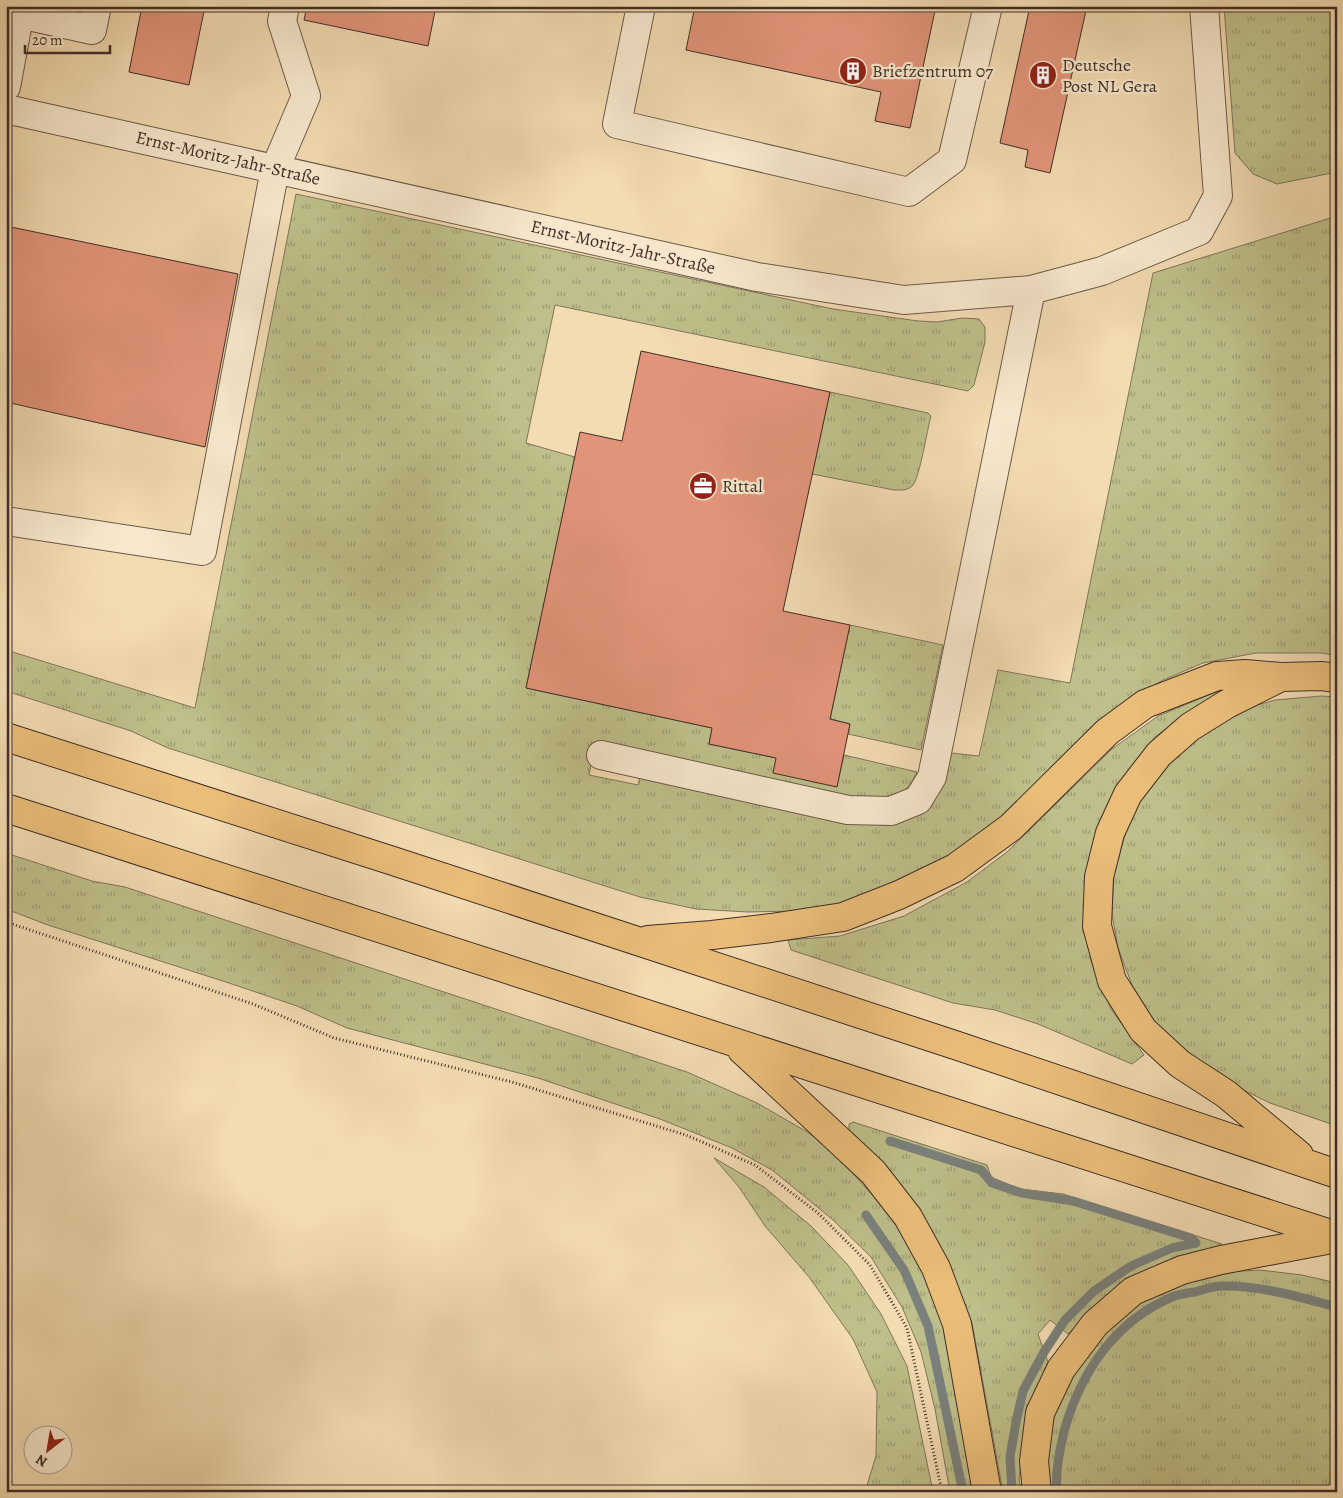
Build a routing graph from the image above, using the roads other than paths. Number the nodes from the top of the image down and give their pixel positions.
1 (97, 6) edge
2 (285, 6) edge
3 (641, 6) edge
4 (988, 6) edge
5 (1204, 6) edge
6 (20, 10) edge
7 (6, 87) edge
8 (6, 109) edge
9 (275, 168) junction
10 (1031, 290) junction
11 (6, 521) edge
12 (1281, 677) junction
13 (1337, 678) edge
14 (6, 736) edge
15 (600, 755) dead end
16 (6, 808) edge
17 (634, 940) junction
18 (736, 1044) junction
19 (1324, 1170) edge
20 (1337, 1237) edge
21 (987, 1492) edge
22 (1037, 1492) edge

1 - 6 street
2 - 9 street
3 - 4 street
5 - 10 street, Ernst-Moritz-Jahr-Straße
6 - 7 street
8 - 9 street, Ernst-Moritz-Jahr-Straße
9 - 10 street, Ernst-Moritz-Jahr-Straße
9 - 11 street
10 - 15 street
12 - 13 highway
12 - 17 highway
12 - 19 highway
14 - 17 highway
16 - 18 highway
17 - 19 highway
18 - 20 highway
18 - 21 highway
20 - 22 highway

